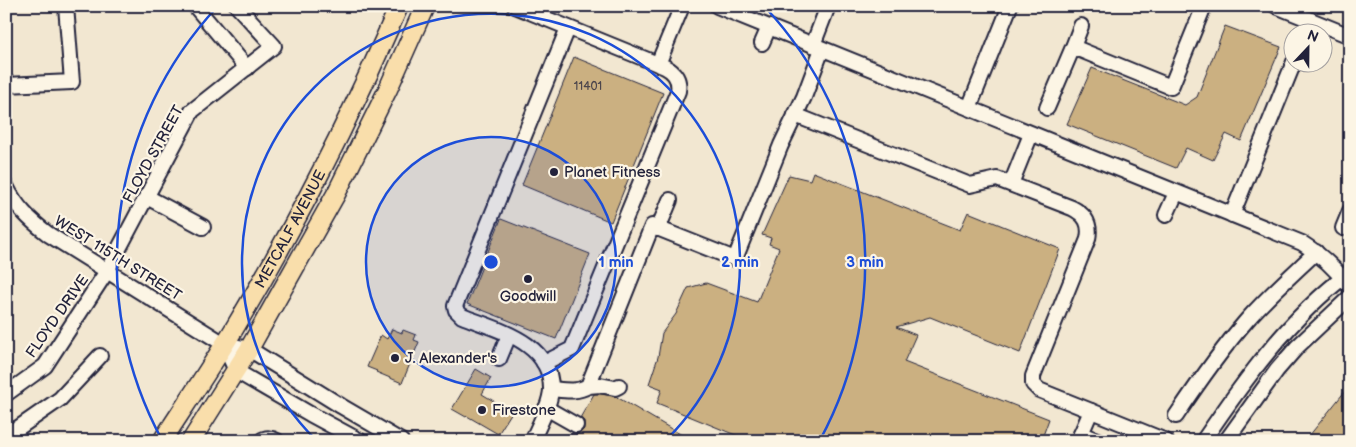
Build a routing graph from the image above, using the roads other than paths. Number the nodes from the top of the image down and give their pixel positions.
1 (66, 6) edge
2 (195, 6) edge
3 (238, 6) edge
4 (399, 6) edge
5 (424, 6) edge
6 (515, 6) edge
7 (682, 6) edge
8 (717, 6) edge
9 (828, 6) edge
10 (1010, 6) edge
11 (1204, 6) edge
12 (1276, 6) edge
13 (1302, 22) edge
14 (1082, 26) dead end
15 (769, 27) junction
16 (568, 28) junction
17 (1334, 32) edge
18 (1350, 36) edge
19 (762, 44) dead end
20 (818, 47) junction
21 (1073, 47) junction
22 (658, 64) junction
23 (247, 68) junction
24 (1290, 72) edge
25 (6, 85) edge
26 (969, 108) junction
27 (1047, 108) dead end
28 (795, 116) junction
29 (1031, 134) junction
30 (1011, 184) junction
31 (1176, 193) junction
32 (9, 195) edge
33 (147, 197) junction
34 (670, 200) dead end
35 (1350, 211) edge
36 (1232, 215) junction
37 (1166, 216) dead end
38 (203, 227) dead end
39 (1343, 228) dead end
40 (658, 229) junction
41 (1316, 252) junction
42 (107, 272) junction
43 (1347, 279) edge
44 (1350, 297) edge
45 (509, 335) junction
46 (224, 344) junction
47 (249, 349) junction
48 (100, 356) dead end
49 (499, 359) dead end
50 (544, 363) junction
51 (236, 371) junction
52 (588, 386) junction
53 (619, 386) dead end
54 (551, 389) junction
55 (6, 394) edge
56 (546, 408) junction
57 (1091, 411) junction
58 (1176, 416) dead end
59 (576, 425) dead end
60 (6, 426) edge
61 (1080, 437) edge
62 (162, 441) edge
63 (191, 441) edge
64 (261, 441) edge
65 (277, 441) edge
66 (360, 441) edge
67 (402, 441) edge
68 (532, 441) edge
69 (1100, 441) edge
70 (1166, 441) edge
71 (1203, 441) edge
72 (1226, 441) edge

1 - 25 street
2 - 23 street
3 - 23 street, FLOYD STREET
4 - 46 main road, METCALF AVENUE
5 - 47 main road, METCALF AVENUE
6 - 16 street
7 - 22 street
8 - 15 street
9 - 20 street
10 - 26 street
11 - 21 street
12 - 13 street
14 - 21 street
15 - 19 street
15 - 20 street
16 - 22 street
16 - 45 street
17 - 18 street
20 - 26 street
20 - 28 street
21 - 27 street
22 - 50 street
23 - 33 street, FLOYD STREET
24 - 36 street
26 - 29 street
28 - 30 street
28 - 40 street
29 - 30 street
29 - 31 street
30 - 57 street
31 - 36 street
31 - 37 street
32 - 42 street, WEST 115TH STREET
33 - 38 street
33 - 42 street, FLOYD STREET
34 - 40 street
35 - 39 street
36 - 41 street
40 - 52 street
41 - 43 street
41 - 58 street
42 - 46 street, WEST 115TH STREET
42 - 55 street, FLOYD DRIVE
43 - 71 street
44 - 72 street
45 - 49 street
45 - 50 street
46 - 47 street, WEST 115TH STREET
46 - 51 street
46 - 62 main road, METCALF AVENUE
47 - 51 main road, METCALF AVENUE
47 - 67 street, WEST 115TH STREET
48 - 60 street
50 - 54 street
51 - 63 main road, METCALF AVENUE
51 - 66 street
52 - 53 street
52 - 54 street
54 - 56 street
56 - 59 street
56 - 68 street
57 - 61 street
57 - 70 street
61 - 69 street
64 - 65 street

